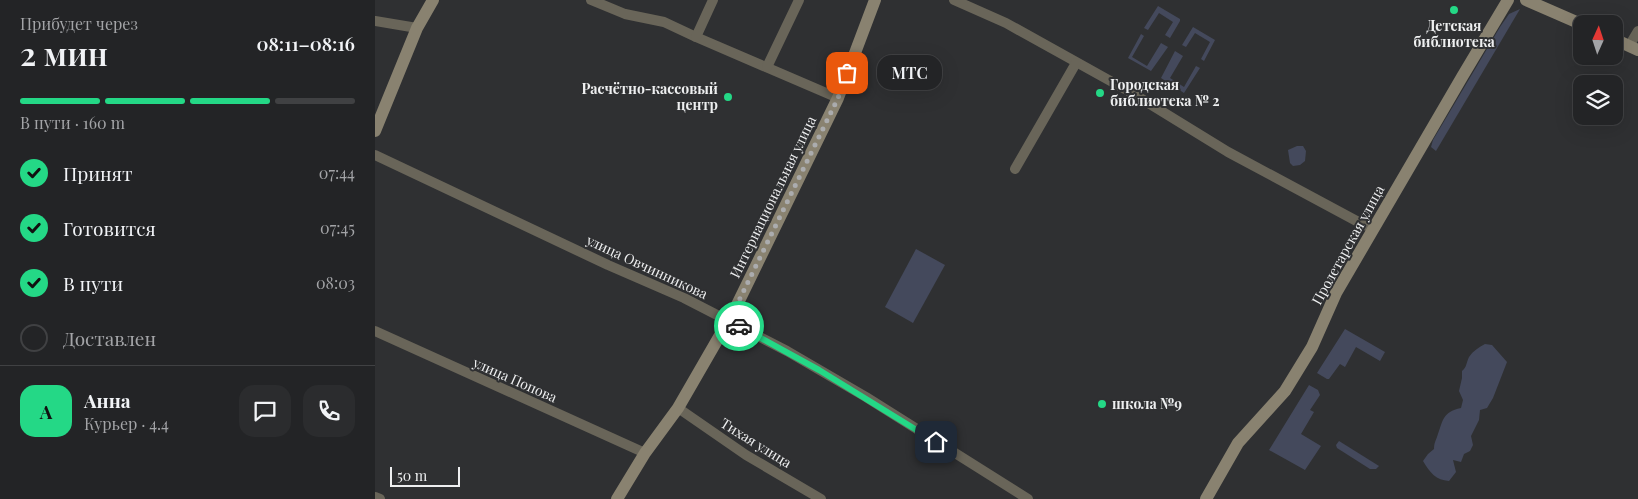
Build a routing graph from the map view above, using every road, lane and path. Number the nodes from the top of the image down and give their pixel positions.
1 (433, 0) edge
2 (591, 0) edge
3 (713, 0) edge
4 (799, 0) edge
5 (875, 0) edge
6 (954, 0) edge
7 (1509, 0) edge
8 (1526, 0) edge
9 (375, 21) edge
10 (1573, 21) edge
11 (417, 28) junction
12 (1638, 31) edge
13 (696, 37) junction
14 (1633, 48) edge
15 (1076, 63) junction
16 (767, 67) junction
17 (838, 98) junction
18 (375, 131) edge
19 (375, 155) edge
20 (1015, 169) dead end
21 (1374, 228) junction
22 (729, 321) junction
23 (375, 331) edge
24 (678, 408) junction
25 (645, 453) junction
26 (375, 497) edge
27 (619, 498) edge
28 (379, 499) edge
29 (821, 499) edge
30 (1028, 499) edge
31 (1206, 499) edge

1 - 11 street
2 - 13 street
3 - 13 street
4 - 16 street
5 - 17 street, Интернациональная улица
6 - 15 street
7 - 21 street, Пролетарская улица
8 - 10 street
9 - 11 street
11 - 18 street
12 - 14 street
13 - 16 street
15 - 20 street
15 - 21 street
16 - 17 street
17 - 22 street, Интернациональная улица
19 - 22 street, улица Овчинникова
21 - 31 street, Пролетарская улица
22 - 24 street, Интернациональная улица
22 - 30 street, улица Овчинникова
23 - 25 street, улица Попова
24 - 25 street, Интернациональная улица
24 - 29 street, Тихая улица
25 - 27 street, Интернациональная улица
26 - 28 street

